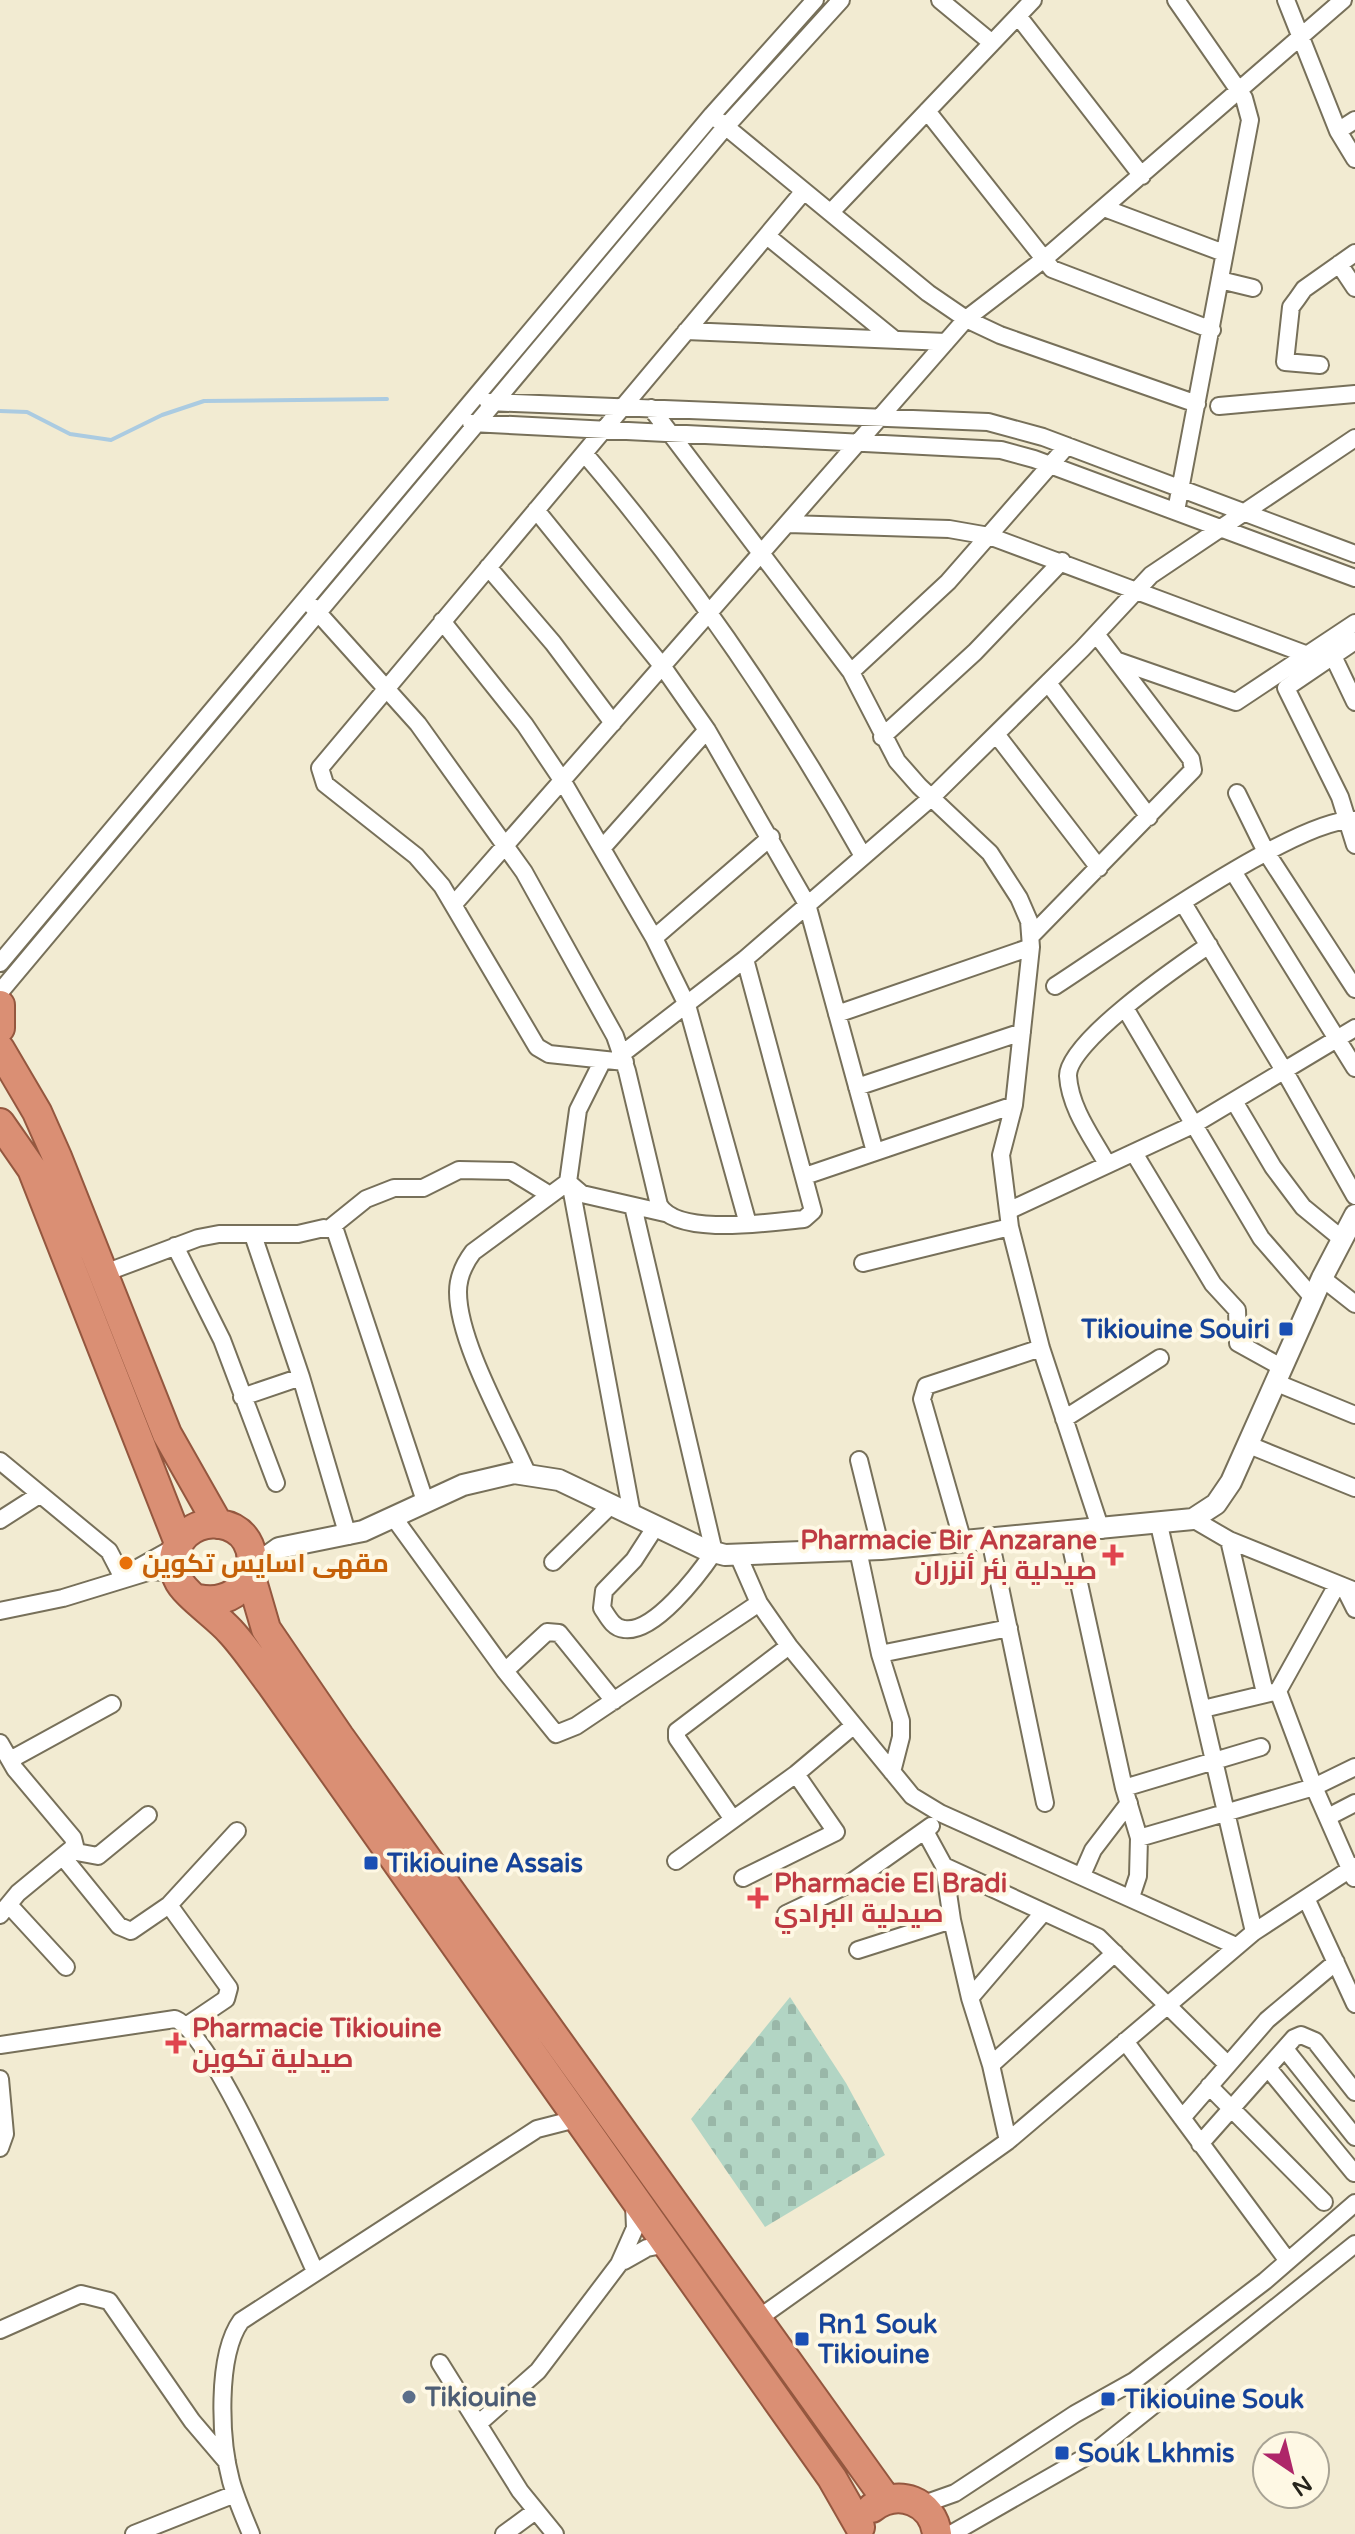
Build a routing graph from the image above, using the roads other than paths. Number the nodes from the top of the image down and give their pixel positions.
1 (815, 0) edge
2 (841, 0) edge
3 (940, 0) edge
4 (1033, 0) edge
5 (1176, 0) edge
6 (1286, 0) edge
7 (1343, 0) edge
8 (1018, 16) junction
9 (1299, 39) junction
10 (992, 43) junction
11 (1240, 91) junction
12 (927, 111) junction
13 (712, 115) junction
14 (1355, 120) edge
15 (726, 127) junction
16 (1338, 131) junction
17 (1355, 159) edge
18 (1142, 176) junction
19 (804, 191) junction
20 (1104, 208) junction
21 (831, 212) junction
22 (767, 236) junction
23 (1224, 253) junction
24 (1355, 253) edge
25 (1043, 260) junction
26 (1339, 264) junction
27 (1220, 280) junction
28 (1253, 288) dead end
29 (1355, 288) edge
30 (966, 319) junction
31 (1212, 330) junction
32 (686, 331) junction
33 (895, 340) junction
34 (946, 342) junction
35 (1320, 365) dead end
36 (1355, 394) edge
37 (472, 401) junction
38 (495, 402) junction
39 (1197, 404) junction
40 (1219, 406) dead end
41 (623, 407) junction
42 (651, 408) junction
43 (880, 417) junction
44 (453, 423) junction
45 (477, 424) junction
46 (604, 429) junction
47 (670, 432) junction
48 (1355, 438) edge
49 (859, 441) junction
50 (1067, 446) junction
51 (584, 453) junction
52 (1051, 465) junction
53 (1183, 488) junction
54 (536, 510) junction
55 (1176, 511) junction
56 (1241, 511) junction
57 (788, 524) junction
58 (1218, 527) junction
59 (989, 536) junction
60 (763, 552) junction
61 (1355, 554) edge
62 (1062, 561) junction
63 (488, 567) junction
64 (1355, 578) edge
65 (1135, 590) junction
66 (305, 599) junction
67 (710, 611) junction
68 (318, 613) junction
69 (442, 621) junction
70 (1355, 623) edge
71 (1096, 634) junction
72 (1355, 641) edge
73 (1308, 655) junction
74 (1333, 656) junction
75 (1117, 660) junction
76 (663, 667) junction
77 (851, 672) junction
78 (1048, 683) junction
79 (387, 687) junction
80 (1355, 702) edge
81 (613, 723) junction
82 (707, 730) junction
83 (996, 734) junction
84 (882, 737) junction
85 (562, 780) junction
86 (1237, 793) dead end
87 (931, 798) junction
88 (1149, 817) junction
89 (1351, 820) edge
90 (771, 837) junction
91 (507, 845) junction
92 (1355, 845) edge
93 (604, 846) junction
94 (1266, 852) junction
95 (863, 856) junction
96 (1099, 868) junction
97 (1234, 873) junction
98 (1183, 903) junction
99 (454, 904) junction
100 (807, 904) junction
101 (654, 938) junction
102 (1031, 942) junction
103 (1209, 945) junction
104 (745, 959) junction
105 (0, 963) edge
106 (1055, 986) dead end
107 (1355, 989) edge
108 (0, 992) edge
109 (0, 1005) edge
110 (687, 1005) junction
111 (1125, 1008) junction
112 (837, 1014) junction
113 (0, 1028) edge
114 (1355, 1028) edge
115 (1022, 1032) junction
116 (1338, 1041) junction
117 (0, 1049) edge
118 (623, 1058) junction
119 (603, 1060) junction
120 (1355, 1068) edge
121 (1285, 1072) junction
122 (857, 1087) junction
123 (1234, 1101) junction
124 (1014, 1105) junction
125 (0, 1123) edge
126 (1195, 1124) junction
127 (875, 1152) junction
128 (1134, 1153) junction
129 (1107, 1164) junction
130 (805, 1176) junction
131 (570, 1185) junction
132 (550, 1195) junction
133 (1355, 1196) edge
134 (633, 1206) junction
135 (665, 1213) junction
136 (1355, 1215) edge
137 (1009, 1219) junction
138 (748, 1224) junction
139 (330, 1228) junction
140 (253, 1235) junction
141 (1342, 1239) junction
142 (175, 1246) junction
143 (863, 1263) dead end
144 (102, 1274) junction
145 (1322, 1278) junction
146 (1314, 1299) junction
147 (1355, 1304) edge
148 (1041, 1348) junction
149 (1160, 1358) dead end
150 (1280, 1376) junction
151 (301, 1377) junction
152 (242, 1397) junction
153 (1355, 1415) edge
154 (1064, 1419) junction
155 (1249, 1445) junction
156 (859, 1460) dead end
157 (0, 1461) edge
158 (527, 1473) junction
159 (276, 1483) dead end
160 (1355, 1488) edge
161 (39, 1495) junction
162 (425, 1501) junction
163 (612, 1504) junction
164 (632, 1514) junction
165 (394, 1518) junction
166 (1193, 1519) junction
167 (0, 1520) edge
168 (1159, 1525) junction
169 (656, 1526) junction
170 (228, 1528) junction
171 (1101, 1530) junction
172 (1068, 1533) junction
173 (348, 1536) junction
174 (990, 1539) junction
175 (1229, 1540) junction
176 (963, 1542) junction
177 (298, 1543) junction
178 (881, 1549) junction
179 (858, 1550) junction
180 (714, 1552) junction
181 (177, 1554) junction
182 (738, 1555) junction
183 (553, 1562) dead end
184 (251, 1571) junction
185 (123, 1578) junction
186 (1346, 1588) edge
187 (198, 1599) junction
188 (759, 1603) junction
189 (1355, 1609) edge
190 (0, 1611) edge
191 (1009, 1628) junction
192 (789, 1646) junction
193 (880, 1654) junction
194 (505, 1671) junction
195 (1272, 1692) junction
196 (614, 1701) junction
197 (112, 1704) dead end
198 (1203, 1709) junction
199 (853, 1726) junction
200 (0, 1743) edge
201 (1261, 1747) dead end
202 (10, 1760) junction
203 (1214, 1761) junction
204 (1355, 1767) edge
205 (892, 1772) junction
206 (796, 1774) junction
207 (1314, 1787) junction
208 (1126, 1796) junction
209 (1045, 1803) dead end
210 (1355, 1803) edge
211 (1226, 1812) junction
212 (940, 1813) junction
213 (148, 1815) dead end
214 (1328, 1817) junction
215 (732, 1818) junction
216 (237, 1831) dead end
217 (926, 1833) junction
218 (1139, 1838) junction
219 (67, 1854) junction
220 (676, 1861) dead end
221 (944, 1866) junction
222 (1354, 1871) edge
223 (1082, 1875) junction
224 (743, 1878) dead end
225 (1131, 1897) junction
226 (1306, 1898) junction
227 (169, 1905) junction
228 (5, 1910) edge
229 (786, 1914) dead end
230 (1042, 1914) junction
231 (952, 1920) junction
232 (1254, 1932) junction
233 (1236, 1946) junction
234 (858, 1950) dead end
235 (1115, 1953) junction
236 (1336, 1962) junction
237 (66, 1967) dead end
238 (970, 1998) junction
239 (1355, 2004) edge
240 (1168, 2008) junction
241 (186, 2026) junction
242 (1125, 2041) junction
243 (0, 2045) edge
244 (1285, 2049) junction
245 (1227, 2064) junction
246 (991, 2065) junction
247 (1268, 2068) junction
248 (0, 2079) edge
249 (555, 2086) junction
250 (1209, 2086) junction
251 (1355, 2092) edge
252 (1232, 2108) junction
253 (580, 2118) junction
254 (1182, 2118) junction
255 (537, 2129) junction
256 (1355, 2137) edge
257 (1008, 2141) junction
258 (1200, 2144) junction
259 (0, 2148) edge
260 (1354, 2173) edge
261 (628, 2185) junction
262 (1324, 2202) dead end
263 (1355, 2203) edge
264 (667, 2244) junction
265 (1355, 2244) edge
266 (1288, 2261) junction
267 (619, 2264) junction
268 (315, 2271) junction
269 (759, 2318) junction
270 (0, 2330) edge
271 (440, 2363) dead end
272 (478, 2424) junction
273 (227, 2463) junction
274 (235, 2494) junction
275 (886, 2499) junction
276 (921, 2505) junction
277 (534, 2512) junction
278 (860, 2530) edge
279 (134, 2534) edge
280 (251, 2534) edge
281 (504, 2534) edge
282 (555, 2534) edge
283 (937, 2534) edge
284 (951, 2534) edge

1 - 13 street
2 - 15 street
3 - 10 street
4 - 8 street
5 - 11 street
6 - 9 street
7 - 9 street
8 - 10 street
8 - 18 street
9 - 11 street
9 - 16 street
10 - 12 street
11 - 18 street
11 - 23 street
12 - 21 street
12 - 25 street
13 - 15 street
13 - 37 street
14 - 16 street
15 - 19 street
15 - 38 street
16 - 17 street
18 - 20 street
19 - 21 street
19 - 22 street
20 - 23 street
20 - 25 street
21 - 30 street
22 - 32 street
22 - 33 street
23 - 27 street
24 - 26 street
25 - 30 street
25 - 31 street
26 - 29 street
26 - 35 street
27 - 28 street
27 - 31 street
30 - 34 street
30 - 39 street
31 - 39 street
32 - 33 street
32 - 41 street
33 - 34 street
34 - 43 street
36 - 40 street
37 - 38 street
37 - 44 street
38 - 41 street
38 - 45 street
39 - 53 street
41 - 42 street
41 - 46 street
42 - 43 street
42 - 47 street
43 - 49 street
43 - 50 street
44 - 45 street
44 - 66 street
45 - 46 street
45 - 68 street
46 - 47 street
46 - 51 street
47 - 49 street
47 - 60 street
48 - 56 street
49 - 52 street
49 - 57 street
50 - 52 street
50 - 53 street
51 - 54 street
51 - 67 street
52 - 55 street
52 - 59 street
53 - 55 street
53 - 56 street
54 - 63 street
54 - 76 street
55 - 58 street
56 - 58 street
56 - 61 street
57 - 59 street
57 - 60 street
58 - 64 street
58 - 65 street
59 - 62 street
59 - 77 street
60 - 67 street
60 - 77 street
62 - 65 street
62 - 84 street
63 - 69 street
63 - 81 street
65 - 71 street
65 - 73 street
66 - 68 street
66 - 105 street
67 - 76 street
67 - 95 street
68 - 79 street
68 - 108 street
69 - 79 street
69 - 85 street
70 - 73 street
71 - 75 street
71 - 78 street
72 - 74 street
73 - 75 street
74 - 80 street
74 - 89 street
75 - 88 street
76 - 81 street
76 - 82 street
77 - 84 street
78 - 83 street
78 - 88 street
79 - 91 street
79 - 99 street
81 - 85 street
82 - 90 street
82 - 93 street
83 - 87 street
83 - 96 street
84 - 87 street
85 - 91 street
85 - 93 street
86 - 94 street
87 - 95 street
87 - 102 street
88 - 96 street
89 - 92 street
89 - 94 street
90 - 100 street
90 - 101 street
91 - 99 street
91 - 118 street
93 - 101 street
94 - 97 street
94 - 107 street
95 - 100 street
96 - 102 street
97 - 98 street
97 - 116 street
98 - 103 street
98 - 106 street
99 - 119 street
100 - 104 street
100 - 112 street
101 - 110 street
102 - 112 street
102 - 115 street
103 - 111 street
103 - 121 street
104 - 110 street
104 - 130 street
109 - 113 highway
110 - 118 street
110 - 138 street
111 - 126 street
111 - 129 street
112 - 122 street
114 - 116 street
115 - 122 street
115 - 124 street
116 - 120 street
116 - 121 street
117 - 144 highway
118 - 119 street
118 - 135 street
119 - 131 street
121 - 123 street
121 - 133 street
122 - 127 street
123 - 126 street
123 - 141 street
124 - 127 street
124 - 137 street
125 - 181 highway
126 - 128 street
126 - 146 street
127 - 130 street
128 - 129 street
128 - 150 street
129 - 137 street
130 - 138 street
131 - 132 street
131 - 134 street
131 - 164 street
132 - 139 street
132 - 158 street
134 - 135 street
134 - 180 street
135 - 138 street
136 - 141 street
137 - 143 street
137 - 148 street
139 - 140 street
139 - 162 street
140 - 142 street
140 - 151 street
141 - 145 street
142 - 144 street
142 - 152 street
144 - 170 highway
145 - 146 street
145 - 147 street
146 - 150 street
148 - 154 street
148 - 176 street
149 - 154 street
150 - 153 street
150 - 155 street
151 - 152 street
151 - 173 street
152 - 159 street
154 - 171 street
155 - 160 street
155 - 166 street
156 - 178 street
157 - 161 street
158 - 162 street
158 - 163 street
161 - 167 street
161 - 185 street
162 - 165 street
163 - 164 street
163 - 183 street
164 - 169 street
165 - 173 street
165 - 194 street
166 - 168 street
166 - 175 street
168 - 171 street
168 - 198 street
169 - 180 street
169 - 180 street
170 - 177 street
170 - 181 highway
170 - 184 highway
171 - 172 street
172 - 174 street
172 - 208 street
173 - 177 street
174 - 176 street
174 - 191 street
175 - 186 street
175 - 195 street
176 - 178 street
177 - 184 street
178 - 179 street
179 - 182 street
179 - 193 street
180 - 182 street
181 - 185 street
181 - 185 street
181 - 187 highway
182 - 188 street
184 - 187 highway
184 - 269 highway
185 - 190 street
186 - 189 street
186 - 195 street
187 - 249 highway
188 - 192 street
188 - 196 street
191 - 193 street
191 - 209 street
192 - 199 street
192 - 215 street
193 - 205 street
194 - 196 street
194 - 196 street
195 - 198 street
195 - 207 street
197 - 202 street
198 - 203 street
199 - 205 street
199 - 206 street
200 - 202 street
201 - 203 street
202 - 219 street
203 - 208 street
203 - 211 street
204 - 207 street
205 - 212 street
206 - 215 street
206 - 224 street
207 - 211 street
207 - 214 street
208 - 218 street
208 - 223 street
210 - 214 street
211 - 218 street
211 - 232 street
212 - 217 street
212 - 223 street
213 - 219 street
214 - 222 street
215 - 220 street
216 - 227 street
217 - 221 street
217 - 229 street
218 - 225 street
219 - 227 street
219 - 228 street
221 - 230 street
221 - 231 street
222 - 226 street
223 - 225 street
225 - 233 street
226 - 232 street
226 - 236 street
227 - 241 street
228 - 237 street
230 - 235 street
230 - 238 street
231 - 234 street
231 - 238 street
232 - 233 street
233 - 240 street
235 - 240 street
235 - 246 street
236 - 239 street
236 - 245 street
238 - 246 street
240 - 242 street
240 - 245 street
241 - 243 street
241 - 268 street
242 - 254 street
242 - 257 street
244 - 247 street
244 - 251 street
244 - 256 street
245 - 250 street
246 - 257 street
247 - 252 street
247 - 260 street
248 - 259 street
249 - 253 highway
249 - 255 street
250 - 252 street
250 - 254 street
252 - 258 street
252 - 262 street
253 - 255 street
253 - 261 highway
254 - 258 street
255 - 268 street
257 - 269 street
258 - 266 street
261 - 264 highway
261 - 267 street
263 - 266 street
264 - 267 street
264 - 278 highway
265 - 284 street
266 - 276 street
267 - 272 street
268 - 273 street
269 - 275 highway
270 - 273 street
271 - 272 street
272 - 277 street
273 - 274 street
274 - 279 street
274 - 280 street
275 - 276 highway
275 - 278 highway
276 - 283 highway
277 - 281 street
277 - 282 street

